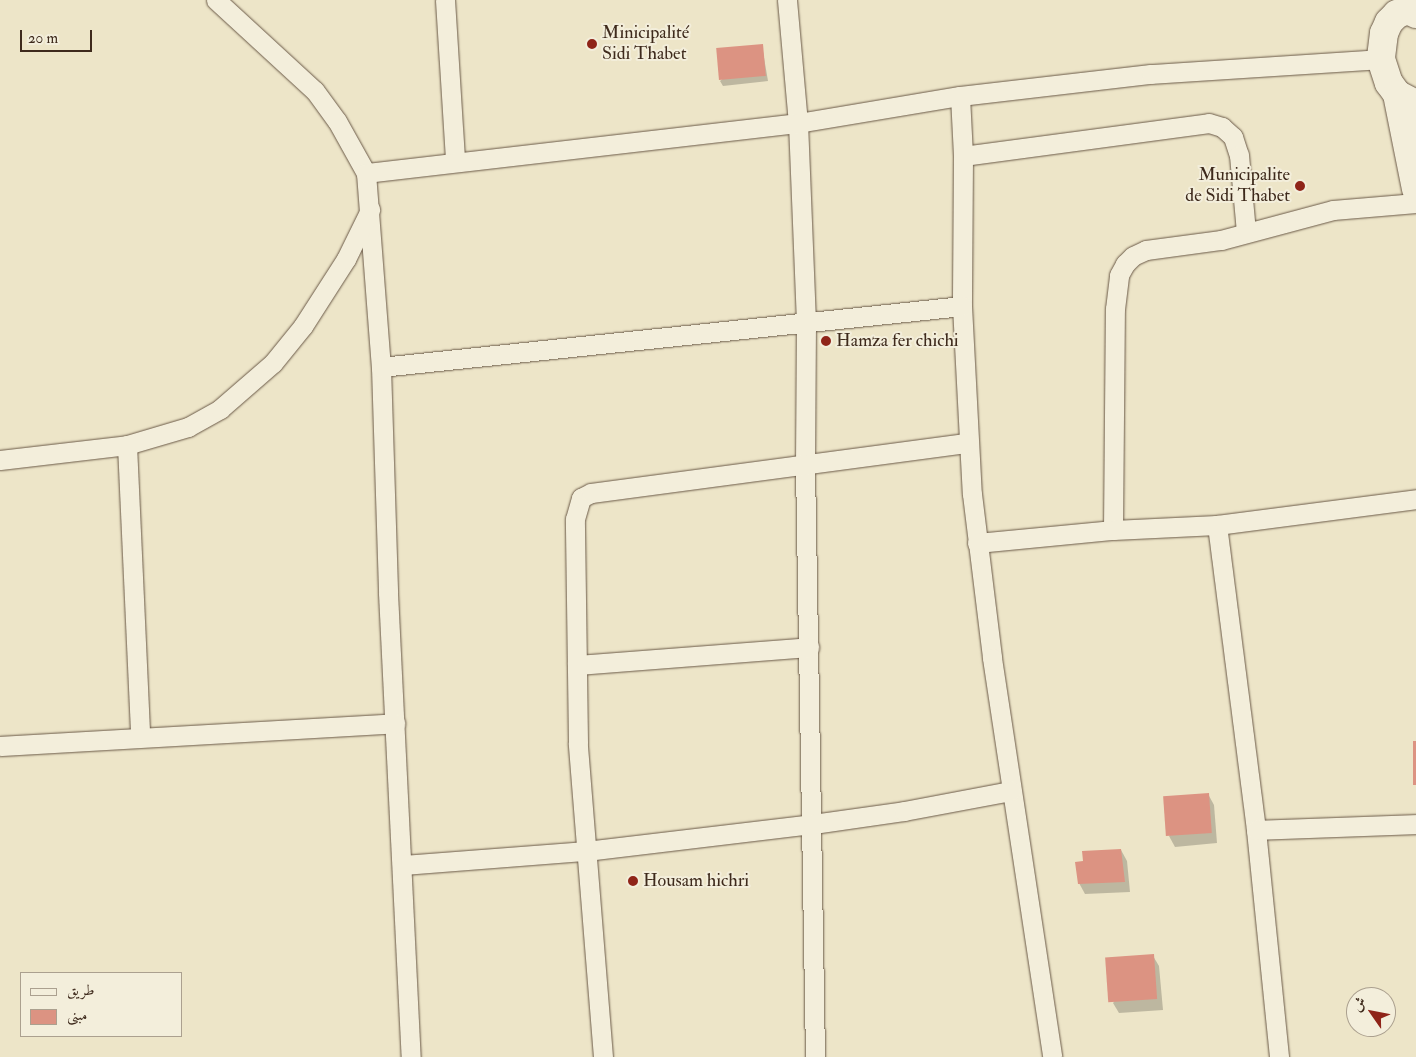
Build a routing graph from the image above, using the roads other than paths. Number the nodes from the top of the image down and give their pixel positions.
1 (216, 0) edge
2 (445, 0) edge
3 (787, 0) edge
4 (1380, 0) edge
5 (1416, 14) edge
6 (1384, 33) junction
7 (1381, 59) junction
8 (960, 96) junction
9 (1406, 99) edge
10 (798, 123) junction
11 (963, 156) junction
12 (455, 160) junction
13 (366, 173) junction
14 (1416, 189) edge
15 (1416, 203) edge
16 (370, 208) junction
17 (1246, 232) junction
18 (962, 306) junction
19 (806, 322) junction
20 (381, 367) junction
21 (968, 443) junction
22 (127, 445) junction
23 (0, 460) edge
24 (805, 466) junction
25 (1416, 499) edge
26 (1217, 525) junction
27 (1113, 530) junction
28 (977, 543) junction
29 (809, 648) junction
30 (577, 665) junction
31 (396, 723) junction
32 (140, 736) junction
33 (0, 746) edge
34 (1011, 790) junction
35 (813, 824) junction
36 (1416, 824) edge
37 (1256, 830) junction
38 (586, 851) junction
39 (404, 865) junction
40 (411, 1057) edge
41 (603, 1057) edge
42 (815, 1057) edge
43 (1052, 1057) edge
44 (1279, 1057) edge

1 - 13 street
2 - 12 street
3 - 10 street
4 - 6 street
5 - 6 street
6 - 7 street
7 - 8 street
7 - 9 street
8 - 10 street
8 - 11 street
9 - 14 street
10 - 12 street
10 - 19 street
11 - 17 street
11 - 18 street
12 - 13 street
13 - 16 street
15 - 17 street
16 - 20 street
16 - 22 street
17 - 27 street
18 - 19 street
18 - 21 street
19 - 20 street
19 - 24 street
20 - 31 street
21 - 24 street
21 - 28 street
22 - 23 street
22 - 32 street
24 - 29 street
24 - 30 street
25 - 26 street
26 - 27 street
26 - 37 street
27 - 28 street
28 - 34 street
29 - 30 street
29 - 35 street
30 - 38 street
31 - 32 street
31 - 39 street
32 - 33 street
34 - 35 street
34 - 43 street
35 - 38 street
35 - 42 street
36 - 37 street
37 - 44 street
38 - 39 street
38 - 41 street
39 - 40 street

